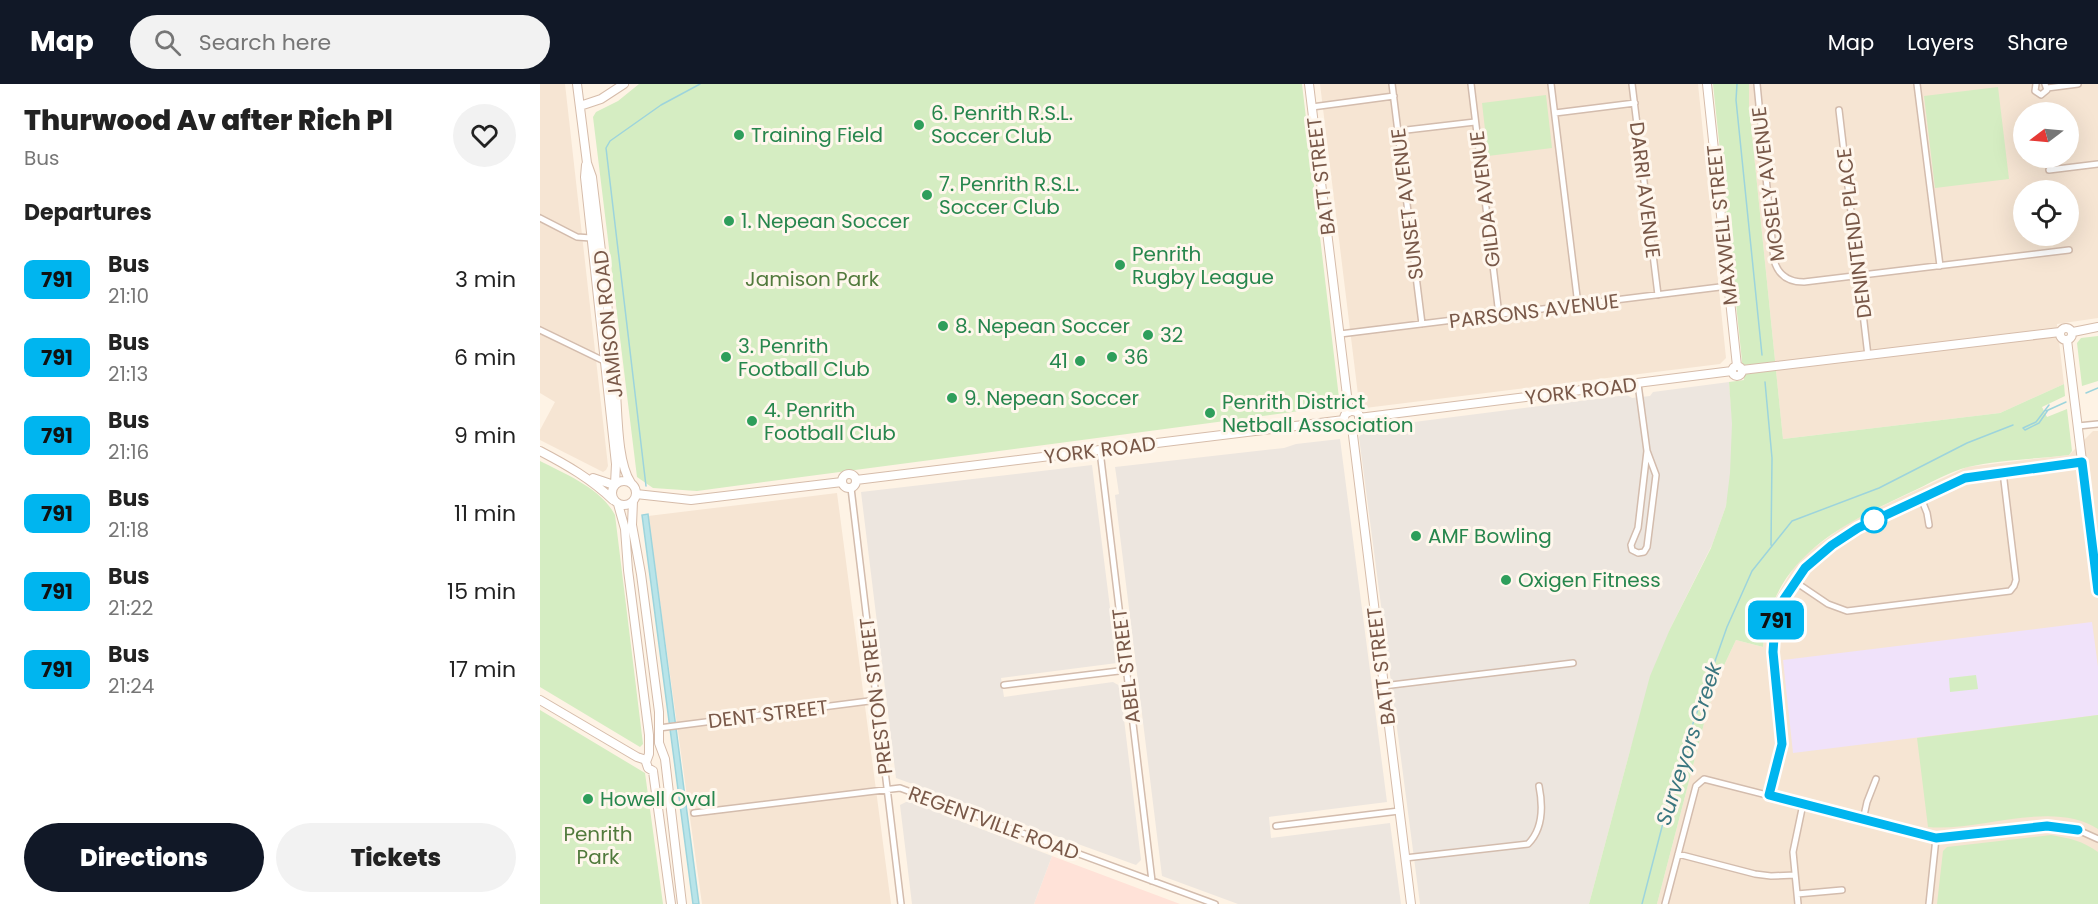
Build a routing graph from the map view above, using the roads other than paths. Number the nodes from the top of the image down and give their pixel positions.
1 (577, 84) edge
2 (624, 84) edge
3 (1309, 84) edge
4 (1392, 84) edge
5 (1471, 84) edge
6 (1551, 84) edge
7 (1632, 84) edge
8 (1707, 84) edge
9 (1757, 84) edge
10 (1917, 84) edge
11 (2036, 84) edge
12 (2078, 84) edge
13 (2046, 86) edge
14 (1394, 96) junction
15 (1635, 104) junction
16 (580, 106) junction
17 (1312, 106) junction
18 (1839, 110) dead end
19 (1555, 113) junction
20 (1475, 122) junction
21 (1398, 131) junction
22 (587, 163) junction
23 (2098, 164) edge
24 (2049, 170) dead end
25 (540, 218) edge
26 (591, 238) junction
27 (2069, 250) dead end
28 (1940, 266) junction
29 (1859, 276) junction
30 (1728, 286) junction
31 (1658, 295) junction
32 (1578, 305) junction
33 (1499, 315) junction
34 (1422, 324) junction
35 (2098, 327) edge
36 (540, 330) edge
37 (2060, 332) junction
38 (2073, 332) junction
39 (1340, 334) junction
40 (2067, 340) junction
41 (1868, 356) junction
42 (604, 361) junction
43 (1737, 369) junction
44 (1638, 384) junction
45 (1349, 412) junction
46 (1359, 418) junction
47 (1344, 420) junction
48 (2098, 424) edge
49 (2078, 426) junction
50 (1352, 427) junction
51 (540, 451) edge
52 (1100, 451) junction
53 (1647, 451) junction
54 (2082, 462) junction
55 (2003, 472) junction
56 (581, 473) junction
57 (842, 482) junction
58 (631, 483) junction
59 (615, 484) junction
60 (854, 484) junction
61 (635, 498) junction
62 (1922, 498) junction
63 (616, 502) junction
64 (1929, 525) dead end
65 (1794, 581) junction
66 (2098, 590) edge
67 (1573, 663) dead end
68 (1127, 670) junction
69 (1004, 685) dead end
70 (1383, 686) junction
71 (540, 700) edge
72 (877, 700) junction
73 (659, 728) junction
74 (662, 754) junction
75 (648, 757) junction
76 (665, 764) junction
77 (653, 771) junction
78 (1876, 779) dead end
79 (1539, 786) dead end
80 (887, 789) junction
81 (1769, 795) junction
82 (1803, 804) junction
83 (1399, 810) junction
84 (694, 813) dead end
85 (1863, 820) junction
86 (1276, 826) dead end
87 (1936, 838) junction
88 (2098, 839) edge
89 (1678, 854) junction
90 (1405, 858) junction
91 (1795, 875) junction
92 (1152, 881) junction
93 (1842, 890) dead end
94 (1797, 894) junction
95 (671, 904) edge
96 (682, 904) edge
97 (901, 904) edge
98 (1215, 904) edge
99 (1411, 904) edge
100 (1665, 904) edge
101 (1798, 904) edge
102 (1929, 904) edge

1 - 16 street, JAMISON ROAD
2 - 16 street
3 - 17 street, BATT STREET
4 - 14 street, SUNSET AVENUE
5 - 20 street, GILDA AVENUE
6 - 19 street
7 - 15 street, DARRI AVENUE
8 - 30 street, MAXWELL STREET
9 - 29 street, MOSELY AVENUE
10 - 28 street
11 - 13 street
12 - 13 street
14 - 17 street
14 - 21 street, SUNSET AVENUE
15 - 19 street
15 - 31 street, DARRI AVENUE
16 - 22 street, JAMISON ROAD
17 - 39 street, BATT STREET
18 - 29 street, DENINTEND PLACE
19 - 32 street
20 - 21 street
20 - 33 street, GILDA AVENUE
21 - 34 street, SUNSET AVENUE
22 - 26 street, JAMISON ROAD
22 - 58 street, JAMISON ROAD
23 - 24 street
25 - 26 street
26 - 42 street, JAMISON ROAD
27 - 28 street, MOSELY AVENUE
28 - 29 street, MOSELY AVENUE
29 - 41 street, DENINTEND PLACE
30 - 31 street, PARSONS AVENUE
30 - 43 street, MAXWELL STREET
31 - 32 street, PARSONS AVENUE
32 - 33 street, PARSONS AVENUE
33 - 34 street, PARSONS AVENUE
34 - 39 street, PARSONS AVENUE
35 - 38 street
36 - 42 street
37 - 38 street
37 - 40 street
37 - 41 street, YORK ROAD
38 - 40 street
39 - 45 street, BATT STREET
40 - 49 street
41 - 43 street, YORK ROAD
42 - 59 street, JAMISON ROAD
43 - 44 street, YORK ROAD
44 - 46 street, YORK ROAD
44 - 53 street
45 - 46 street
45 - 47 street
46 - 50 street
47 - 50 street
47 - 52 street, YORK ROAD
48 - 49 street
49 - 54 street
50 - 70 street, BATT STREET
51 - 56 street
52 - 60 street, YORK ROAD
52 - 68 street, ABEL STREET
53 - 53 street
54 - 55 street
54 - 66 street
55 - 62 street
55 - 65 street
56 - 59 street
56 - 63 street
57 - 60 street
57 - 60 street, YORK ROAD
57 - 61 street, YORK ROAD
58 - 59 street
58 - 61 street
59 - 63 street
60 - 72 street, PRESTON STREET
61 - 63 street
61 - 73 street
62 - 64 street
62 - 65 street
63 - 75 street
65 - 81 street
67 - 70 street
68 - 69 street
68 - 92 street, ABEL STREET
70 - 83 street, BATT STREET
71 - 75 street
72 - 73 street, DENT STREET
72 - 80 street, PRESTON STREET
73 - 74 street
74 - 75 street
74 - 76 street
75 - 77 street
76 - 77 street
76 - 96 street
77 - 95 street
78 - 85 street
79 - 90 street
80 - 84 street, REGENTVILLE ROAD
80 - 92 street, REGENTVILLE ROAD
80 - 97 street, PRESTON STREET
81 - 82 street
81 - 89 street
82 - 85 street
82 - 91 street
83 - 86 street
83 - 90 street, BATT STREET
85 - 87 street
87 - 88 street
87 - 102 street
89 - 91 street
89 - 100 street
90 - 99 street, BATT STREET
91 - 94 street
92 - 98 street, REGENTVILLE ROAD
93 - 94 street
94 - 101 street

